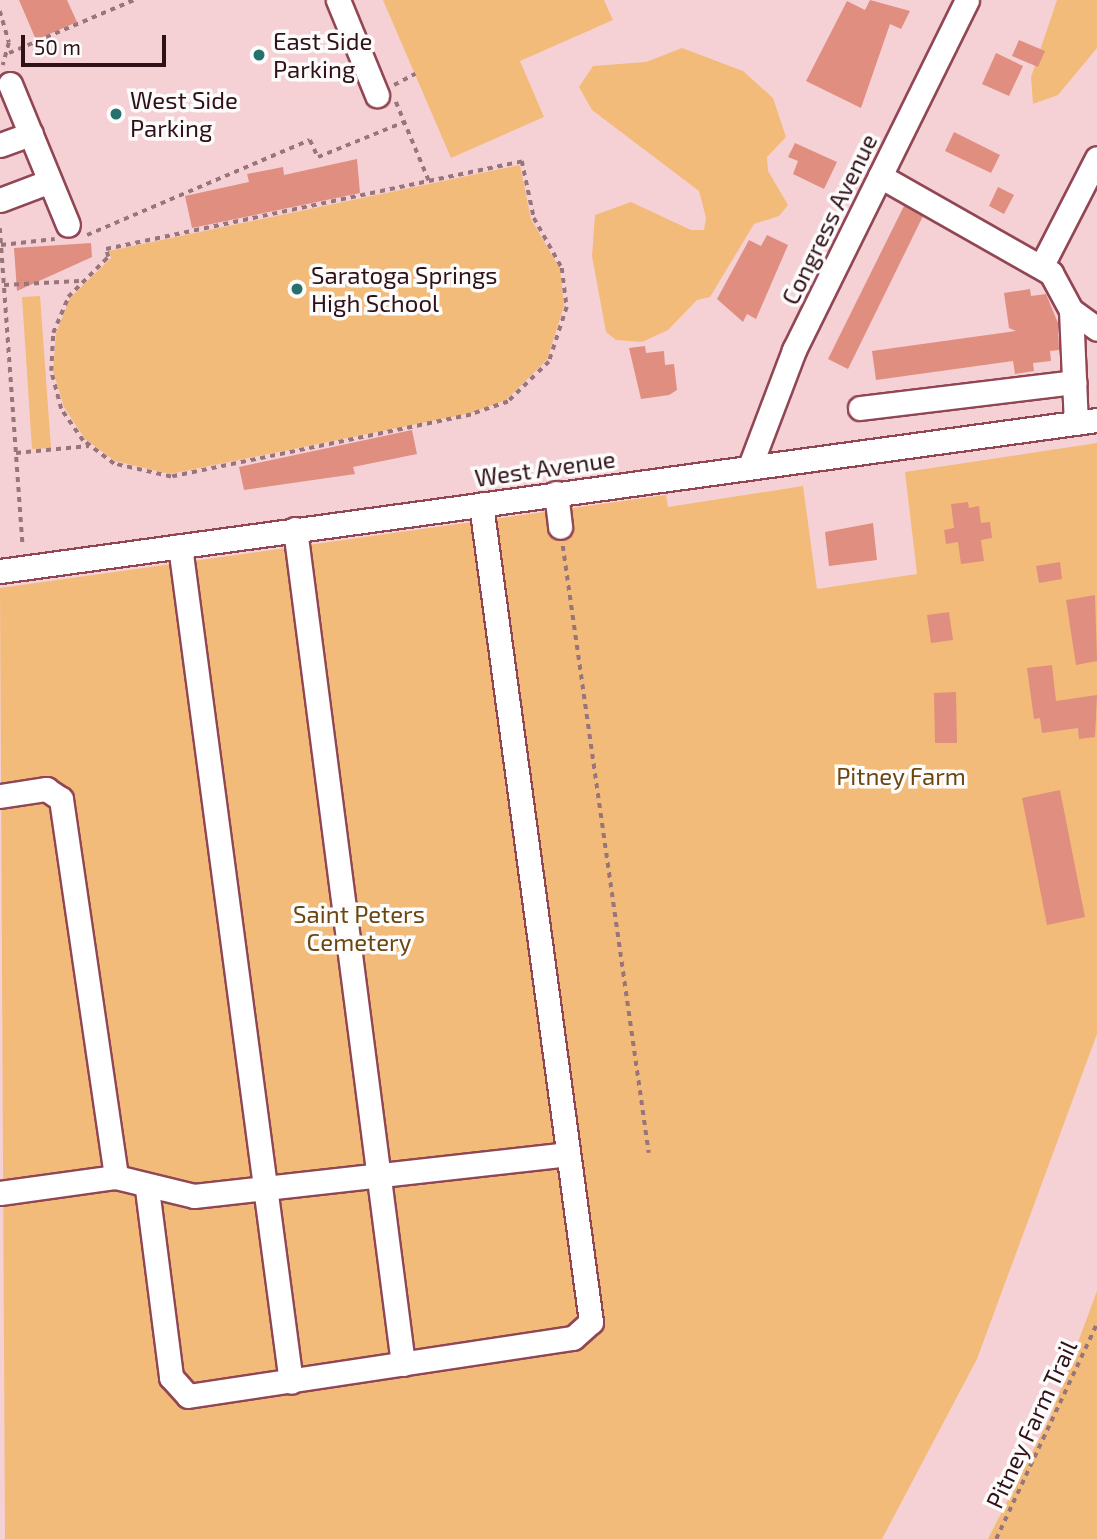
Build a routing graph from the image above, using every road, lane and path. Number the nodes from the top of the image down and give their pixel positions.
1 (134, 0) edge
2 (338, 0) edge
3 (967, 0) edge
4 (0, 11) edge
5 (9, 53) junction
6 (415, 74) dead end
7 (5, 77) edge
8 (377, 95) dead end
9 (404, 122) junction
10 (31, 134) junction
11 (0, 145) edge
12 (1097, 158) edge
13 (880, 176) junction
14 (50, 181) junction
15 (429, 181) junction
16 (0, 200) edge
17 (0, 228) edge
18 (69, 233) junction
19 (1, 245) edge
20 (1042, 265) junction
21 (79, 281) junction
22 (4, 285) junction
23 (1071, 310) junction
24 (1097, 329) edge
25 (1074, 382) junction
26 (860, 408) dead end
27 (1087, 421) edge
28 (89, 446) junction
29 (16, 453) junction
30 (750, 466) junction
31 (556, 492) junction
32 (481, 504) junction
33 (560, 527) joint
34 (295, 530) junction
35 (23, 545) dead end
36 (180, 546) junction
37 (0, 571) edge
38 (0, 796) edge
39 (649, 1153) dead end
40 (566, 1154) junction
41 (379, 1176) junction
42 (116, 1177) junction
43 (147, 1189) junction
44 (265, 1190) junction
45 (0, 1193) edge
46 (1097, 1323) edge
47 (403, 1364) junction
48 (291, 1382) junction
49 (996, 1539) edge

1 - 5 path
2 - 8 street
3 - 13 street, Congress Avenue
4 - 5 path
5 - 7 path
6 - 9 path
7 - 10 street
9 - 15 path
9 - 18 path
10 - 11 street
10 - 14 street
12 - 20 street
13 - 20 street
13 - 30 street, Congress Avenue
14 - 16 street
14 - 18 street
15 - 21 path
15 - 28 path
17 - 19 path
18 - 19 path
19 - 22 path
20 - 23 street
21 - 22 path
21 - 28 path
22 - 29 path
23 - 24 street
23 - 25 street
25 - 26 street
25 - 27 street
27 - 30 street, West Avenue
28 - 29 path
29 - 35 path
30 - 31 street, West Avenue
31 - 32 street, West Avenue
31 - 33 street
32 - 34 street, West Avenue
32 - 40 street
33 - 39 path
34 - 36 street, West Avenue
34 - 41 street
36 - 37 street, West Avenue
36 - 44 street
38 - 42 street
40 - 41 street
40 - 47 street
41 - 44 street
41 - 47 street
42 - 43 street
42 - 45 street
43 - 44 street
43 - 48 street
44 - 48 street
46 - 49 path, Pitney Farm Trail
47 - 48 street

